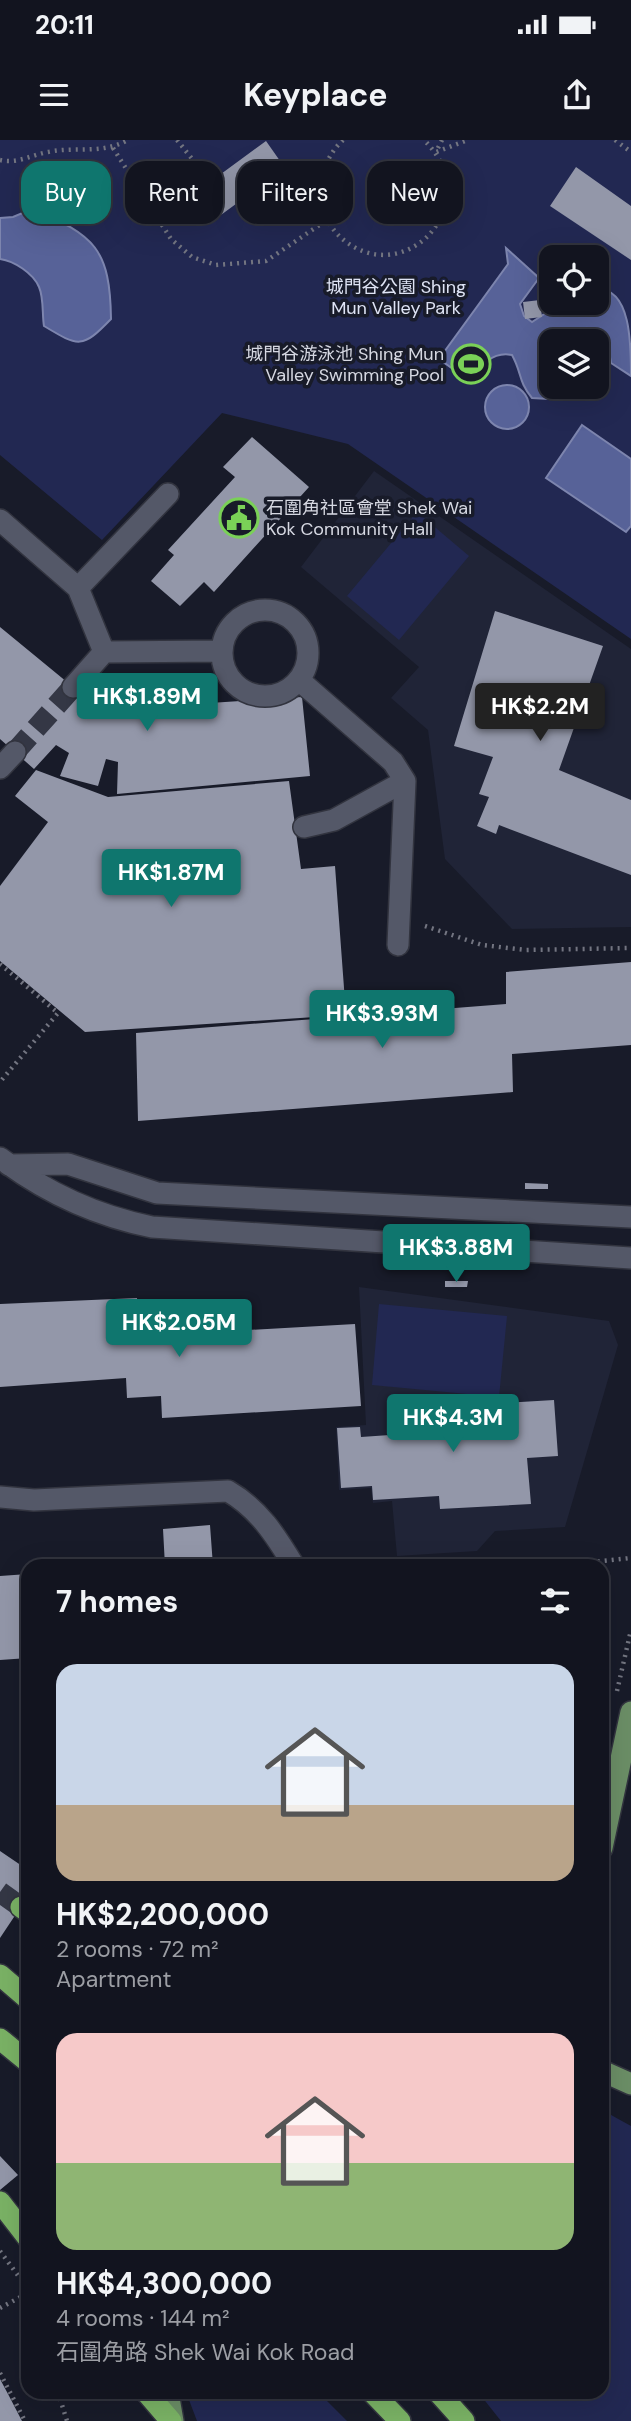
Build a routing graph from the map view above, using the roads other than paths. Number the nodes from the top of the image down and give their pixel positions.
1 (168, 494) dead end
2 (0, 520) edge
3 (78, 588) junction
4 (221, 651) junction
5 (104, 652) junction
6 (299, 680) junction
7 (73, 687) tunnel mouth
8 (15, 752) tunnel mouth
9 (0, 768) edge
10 (405, 781) junction
11 (304, 827) dead end
12 (398, 945) dead end
13 (5, 1161) edge
14 (631, 1217) edge
15 (631, 1258) edge
16 (0, 1497) edge
17 (290, 1559) edge
18 (631, 1712) edge
19 (609, 1815) edge
20 (0, 1975) edge
21 (21, 1993) edge
22 (0, 2039) edge
23 (21, 2056) edge
24 (609, 2074) edge
25 (631, 2084) edge
26 (0, 2202) edge
27 (21, 2229) edge
28 (152, 2399) edge
29 (169, 2399) edge
30 (379, 2399) edge
31 (444, 2399) edge
32 (172, 2421) edge
33 (400, 2421) edge
34 (464, 2421) edge

1 - 3 street
2 - 3 street
3 - 5 street
4 - 5 street
4 - 6 street
4 - 6 street
5 - 7 street
6 - 10 street
8 - 9 street
10 - 11 street
10 - 12 street
13 - 14 street
13 - 15 street
16 - 17 street
18 - 19 main road
20 - 21 highway
22 - 23 highway
24 - 25 main road
26 - 27 highway
28 - 32 highway
29 - 32 main road
30 - 33 highway
31 - 34 highway

